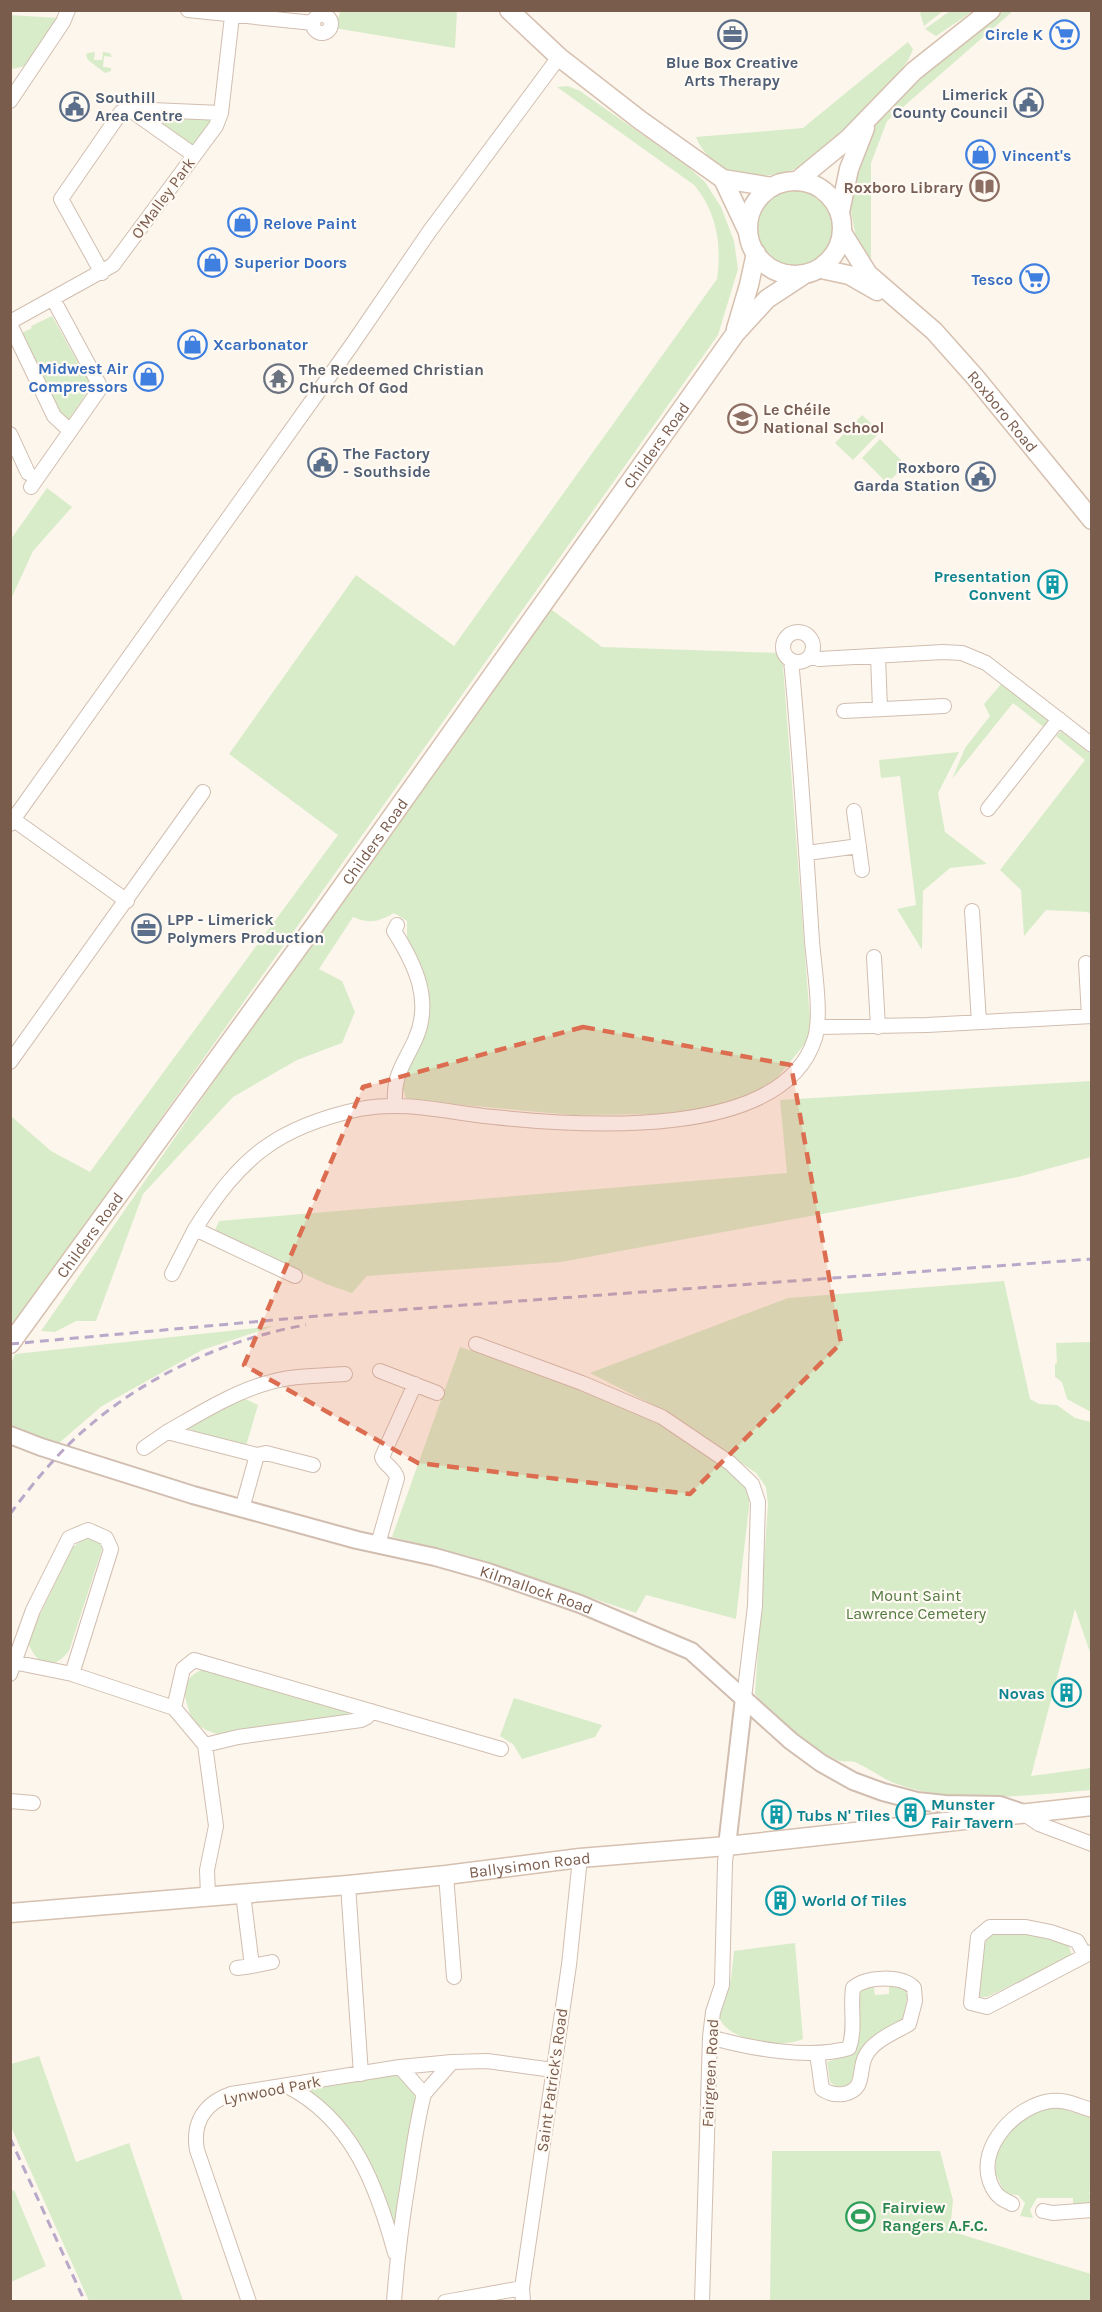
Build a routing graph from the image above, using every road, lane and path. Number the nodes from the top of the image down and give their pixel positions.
1 (68, 10) edge
2 (188, 10) edge
3 (991, 10) edge
4 (512, 11) edge
5 (257, 14) edge
6 (232, 16) junction
7 (322, 16) edge
8 (559, 57) junction
9 (10, 101) edge
10 (129, 109) junction
11 (221, 113) junction
12 (870, 118) junction
13 (194, 155) junction
14 (723, 178) junction
15 (797, 181) junction
16 (772, 187) junction
17 (840, 212) junction
18 (748, 234) junction
19 (843, 234) junction
20 (756, 254) junction
21 (820, 269) junction
22 (102, 273) junction
23 (802, 276) junction
24 (53, 299) junction
25 (907, 309) junction
26 (10, 323) edge
27 (735, 334) junction
28 (70, 431) junction
29 (10, 434) edge
30 (1092, 520) edge
31 (810, 656) junction
32 (878, 656) junction
33 (791, 660) junction
34 (944, 706) dead end
35 (880, 709) junction
36 (844, 711) dead end
37 (1059, 719) junction
38 (1092, 745) edge
39 (203, 792) dead end
40 (988, 809) dead end
41 (854, 811) dead end
42 (12, 822) edge
43 (859, 846) junction
44 (807, 853) junction
45 (862, 870) dead end
46 (127, 901) junction
47 (972, 911) dead end
48 (397, 925) dead end
49 (874, 957) dead end
50 (1086, 963) dead end
51 (1090, 1016) edge
52 (979, 1022) junction
53 (817, 1027) junction
54 (878, 1027) junction
55 (10, 1062) edge
56 (395, 1105) junction
57 (195, 1229) junction
58 (172, 1274) dead end
59 (295, 1276) dead end
60 (10, 1344) edge
61 (476, 1344) dead end
62 (380, 1371) dead end
63 (345, 1374) dead end
64 (415, 1384) junction
65 (438, 1393) dead end
66 (167, 1431) junction
67 (10, 1435) edge
68 (144, 1448) dead end
69 (257, 1455) junction
70 (313, 1465) dead end
71 (242, 1509) junction
72 (378, 1544) junction
73 (12, 1668) edge
74 (72, 1674) junction
75 (744, 1698) junction
76 (174, 1708) junction
77 (371, 1711) junction
78 (205, 1745) junction
79 (501, 1749) dead end
80 (10, 1801) edge
81 (33, 1803) dead end
82 (1092, 1806) edge
83 (1023, 1813) junction
84 (1092, 1844) edge
85 (727, 1846) junction
86 (580, 1858) junction
87 (446, 1875) junction
88 (348, 1885) junction
89 (243, 1894) junction
90 (208, 1895) junction
91 (10, 1913) edge
92 (1088, 1953) edge
93 (272, 1962) dead end
94 (454, 1977) dead end
95 (710, 2037) junction
96 (817, 2053) junction
97 (452, 2062) junction
98 (400, 2067) junction
99 (554, 2070) junction
100 (361, 2074) junction
101 (286, 2086) junction
102 (424, 2094) junction
103 (1092, 2110) edge
104 (1012, 2204) dead end
105 (1092, 2210) edge
106 (1042, 2211) dead end
107 (397, 2258) junction
108 (523, 2294) edge
109 (249, 2301) edge
110 (394, 2301) edge
111 (445, 2301) edge
112 (702, 2301) edge

1 - 9 street
2 - 6 street
3 - 12 main road
4 - 8 main road
5 - 6 street
5 - 7 street
6 - 11 street, O'Malley Park
8 - 14 main road
8 - 42 street
10 - 11 street
10 - 13 street
10 - 22 street
11 - 13 street, O'Malley Park
12 - 15 main road
12 - 17 main road
13 - 22 street, O'Malley Park
14 - 16 main road
14 - 18 main road
15 - 16 main road
15 - 17 main road
16 - 18 main road
17 - 19 main road
18 - 20 main road
19 - 21 main road
19 - 25 main road, Roxboro Road
20 - 23 main road
20 - 27 main road, Childers Road
21 - 23 main road
21 - 25 main road, Roxboro Road
22 - 24 street, O'Malley Park
23 - 27 main road, Childers Road
24 - 26 street, O'Malley Park
24 - 28 street
25 - 30 main road, Roxboro Road
26 - 28 street
27 - 60 main road, Childers Road
28 - 29 street
31 - 32 street
31 - 33 street
31 - 33 street
32 - 35 street
32 - 37 street
33 - 44 street
34 - 35 street
35 - 36 street
37 - 38 street
37 - 40 street
39 - 46 street
41 - 43 street
42 - 46 street
43 - 44 street
43 - 45 street
44 - 53 street
46 - 55 street
47 - 52 street
48 - 56 street
49 - 54 street
50 - 51 street
51 - 52 street
52 - 54 street
53 - 54 street
53 - 56 street
56 - 57 street
57 - 58 street
57 - 59 street
61 - 75 street
62 - 64 street
63 - 66 street
64 - 65 street
64 - 72 street
66 - 68 street
66 - 69 street
67 - 71 street, Kilmallock Road
69 - 70 street
69 - 71 street
71 - 72 street, Kilmallock Road
72 - 75 street, Kilmallock Road
73 - 74 street
73 - 74 street
74 - 76 street
75 - 83 street, Kilmallock Road
75 - 85 street
76 - 77 street
76 - 78 street
77 - 78 street
77 - 79 street
78 - 90 street
80 - 81 street
82 - 83 main road, Ballysimon Road
83 - 84 street
83 - 85 main road, Ballysimon Road
85 - 86 main road, Ballysimon Road
85 - 95 street, Fairgreen Road
86 - 87 main road, Ballysimon Road
86 - 99 street, Saint Patrick's Road
87 - 88 main road, Ballysimon Road
87 - 94 street
88 - 89 main road, Ballysimon Road
88 - 100 street
89 - 90 main road, Ballysimon Road
89 - 93 street
90 - 91 main road, Ballysimon Road
92 - 92 street
95 - 96 street
95 - 112 street, Fairgreen Road
96 - 96 street
97 - 98 street, Lynwood Park
97 - 99 street, Lynwood Park
97 - 102 street
98 - 100 street, Lynwood Park
98 - 102 street
99 - 108 street, Saint Patrick's Road
100 - 101 street, Lynwood Park
101 - 107 street
101 - 109 street, Lynwood Park
102 - 107 street
103 - 104 street
105 - 106 street
107 - 110 street
108 - 111 street

